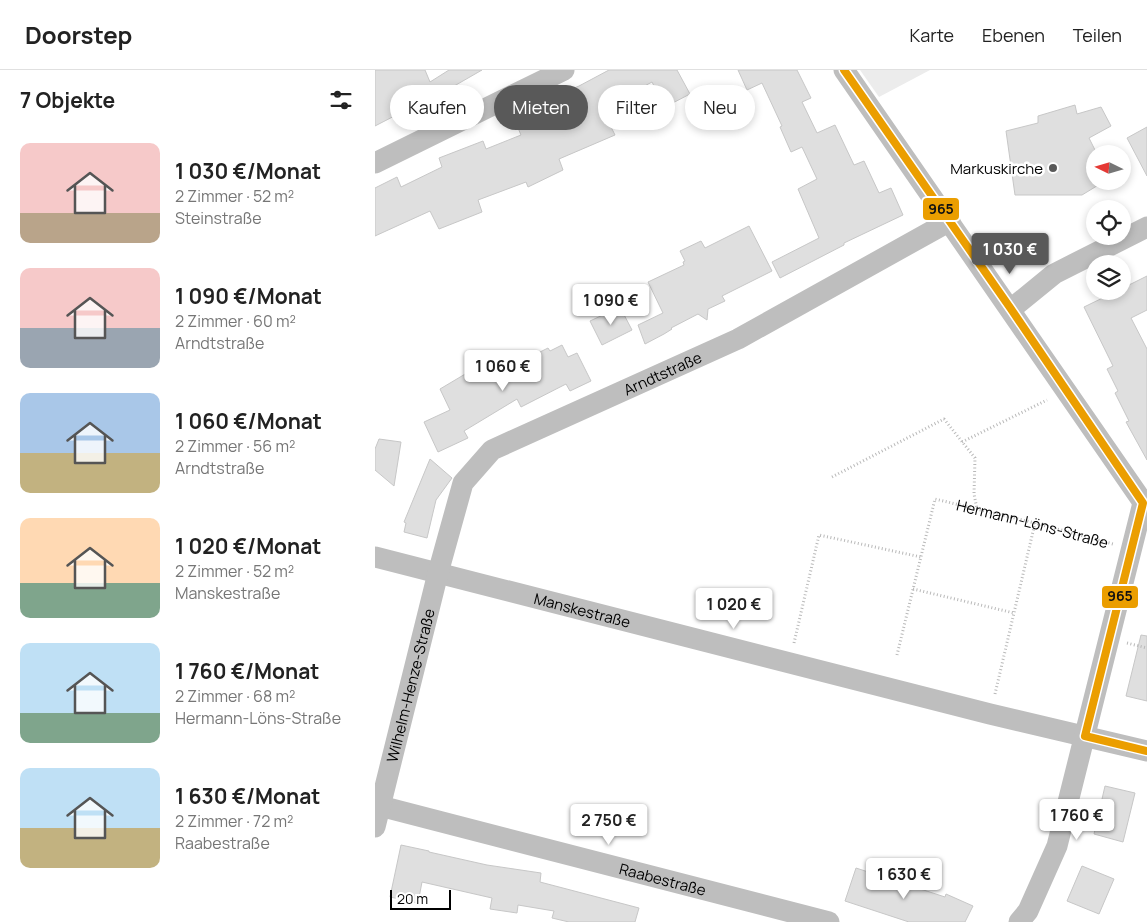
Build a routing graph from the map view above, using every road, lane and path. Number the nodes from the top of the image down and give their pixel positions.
1 (564, 70) edge
2 (844, 70) edge
3 (375, 163) edge
4 (950, 221) junction
5 (1147, 227) edge
6 (1011, 309) junction
7 (1066, 390) junction
8 (962, 442) junction
9 (832, 477) dead end
10 (1145, 506) edge
11 (977, 509) junction
12 (1035, 523) junction
13 (1131, 549) junction
14 (375, 557) edge
15 (921, 557) junction
16 (438, 573) junction
17 (913, 589) junction
18 (1014, 614) junction
19 (897, 655) dead end
20 (789, 663) junction
21 (990, 714) junction
22 (1085, 736) junction
23 (1147, 752) edge
24 (380, 806) junction
25 (375, 827) edge
26 (829, 922) edge
27 (1019, 922) edge

1 - 3 street
2 - 4 street
4 - 6 street
4 - 16 street, Arndtstraße
5 - 6 street
6 - 7 street
7 - 8 path
7 - 10 street
8 - 9 path
8 - 11 path
10 - 13 street
11 - 12 path, Hermann-Löns-Straße
11 - 15 path, Hermann-Löns-Straße
12 - 13 path, Hermann-Löns-Straße
12 - 18 path
13 - 22 street
14 - 16 street, Manskestraße
15 - 17 path
15 - 20 path
16 - 20 street, Manskestraße
16 - 24 street, Wilhelm-Henze-Straße
17 - 18 path
17 - 19 path
18 - 21 path
20 - 21 street, Manskestraße
21 - 22 street, Manskestraße
22 - 23 street, Manskestraße
22 - 27 street
24 - 25 street, Wilhelm-Henze-Straße
24 - 26 street, Raabestraße

